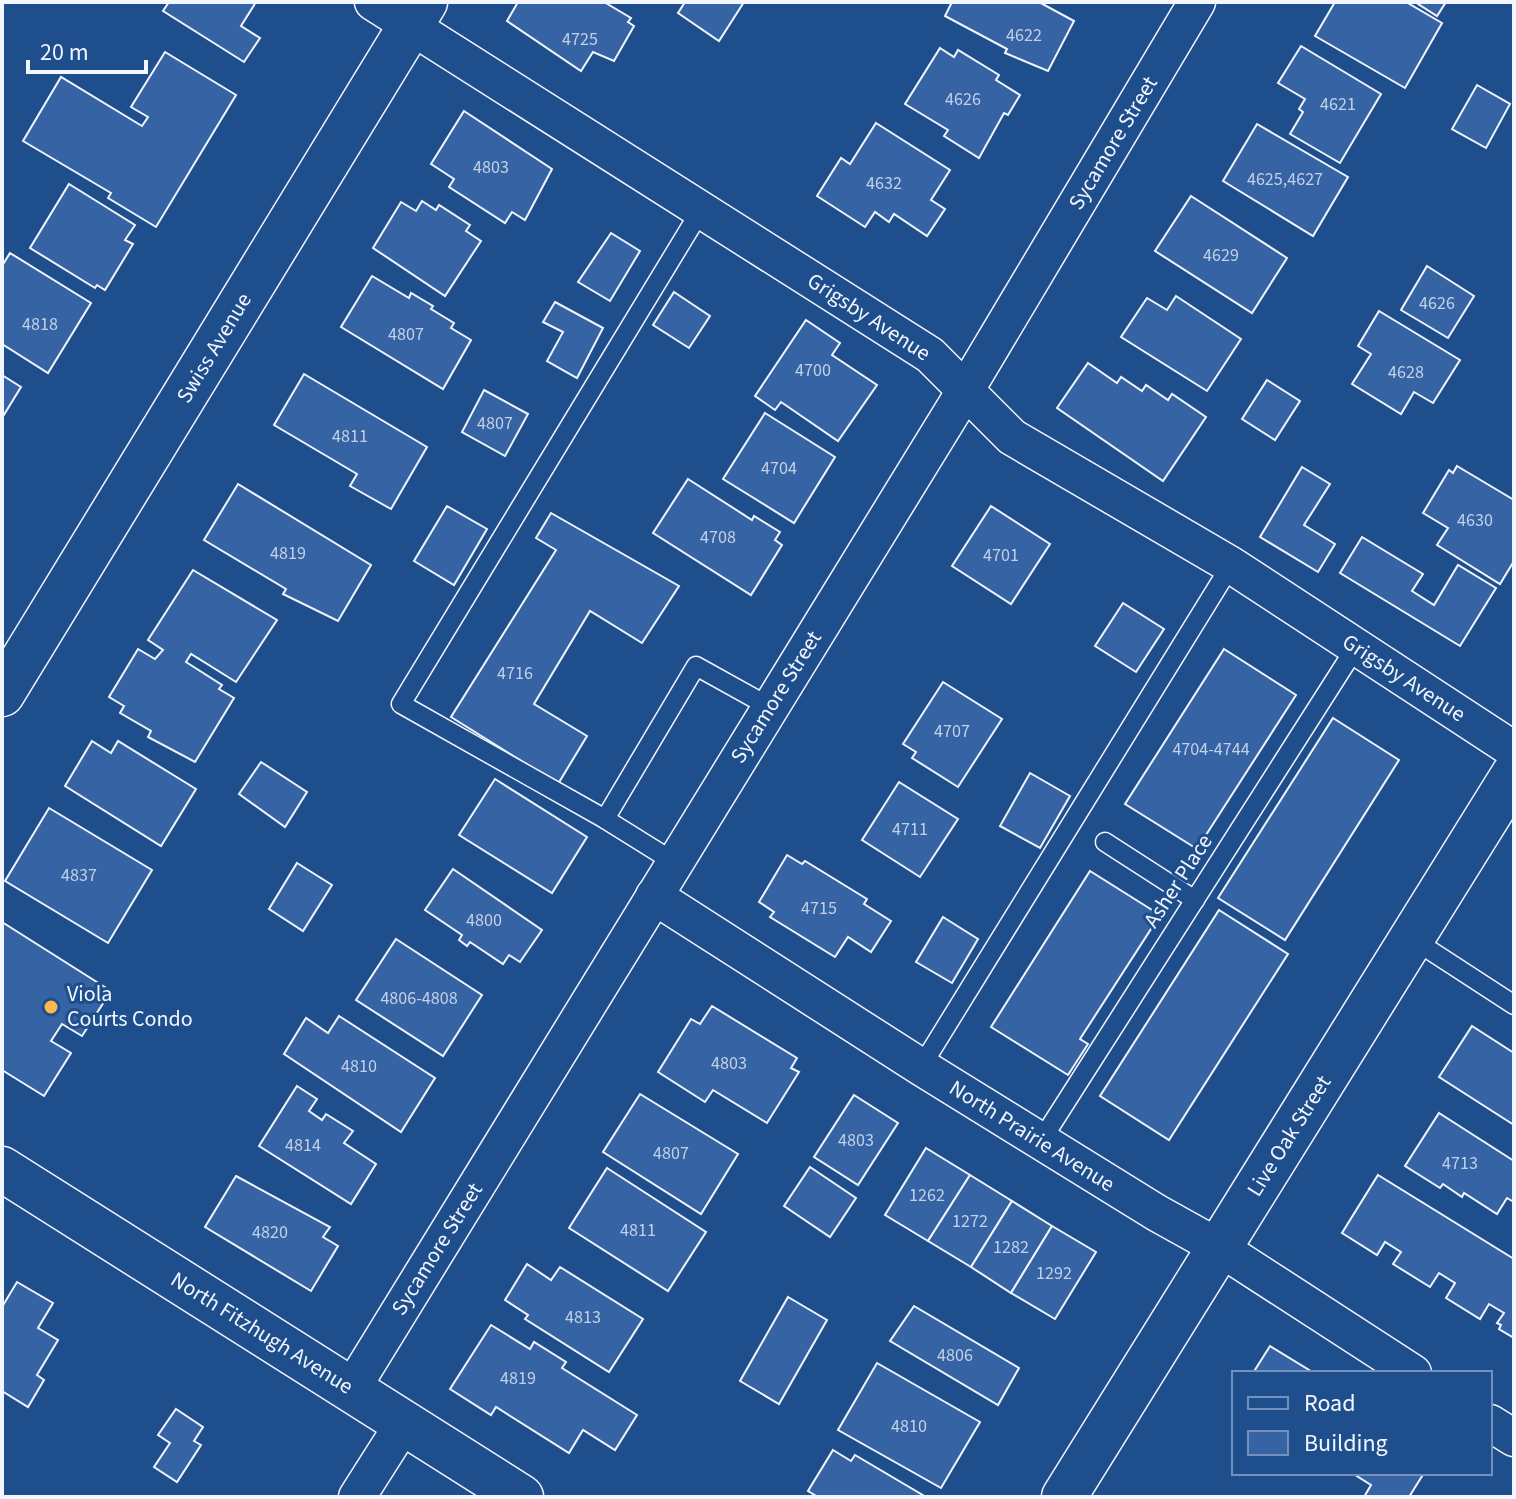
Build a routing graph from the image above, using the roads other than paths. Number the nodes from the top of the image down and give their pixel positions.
1 (373, 2) edge
2 (1197, 2) edge
3 (418, 14) edge
4 (701, 210) junction
5 (965, 391) junction
6 (1231, 565) junction
7 (1356, 647) junction
8 (2, 694) edge
9 (770, 707) junction
10 (1514, 750) edge
11 (1514, 774) edge
12 (605, 819) junction
13 (1105, 842) dead end
14 (674, 862) junction
15 (654, 896) junction
16 (1195, 900) junction
17 (1411, 938) junction
18 (1514, 1005) edge
19 (921, 1067) junction
20 (1041, 1141) junction
21 (2, 1169) edge
22 (1220, 1248) junction
23 (1410, 1371) edge
24 (351, 1390) junction
25 (404, 1423) junction
26 (1492, 1424) edge
27 (1514, 1438) edge
28 (357, 1497) edge
29 (521, 1497) edge
30 (1064, 1497) edge

1 - 3 street, Grigsby Avenue
2 - 5 street, Sycamore Street
3 - 4 street, Grigsby Avenue
3 - 8 street, Swiss Avenue
4 - 5 street, Grigsby Avenue
4 - 12 lane
5 - 6 street, Grigsby Avenue
5 - 9 street, Sycamore Street
6 - 7 street, Grigsby Avenue
6 - 19 lane
7 - 10 street, Grigsby Avenue
7 - 16 lane, Asher Place
9 - 12 lane
9 - 14 street, Sycamore Street
11 - 17 street, Live Oak Street
12 - 14 lane
13 - 16 lane
14 - 15 street, Sycamore Street
15 - 19 street, North Prairie Avenue
15 - 24 street, Sycamore Street
16 - 20 lane, Asher Place
17 - 18 lane
17 - 22 street, Live Oak Street
19 - 20 street, North Prairie Avenue
20 - 22 street, North Prairie Avenue
21 - 24 street, North Fitzhugh Avenue
22 - 23 street, North Prairie Avenue
22 - 30 street, Live Oak Street
24 - 25 street, North Fitzhugh Avenue
25 - 28 street
25 - 29 street, North Fitzhugh Avenue
26 - 27 street

